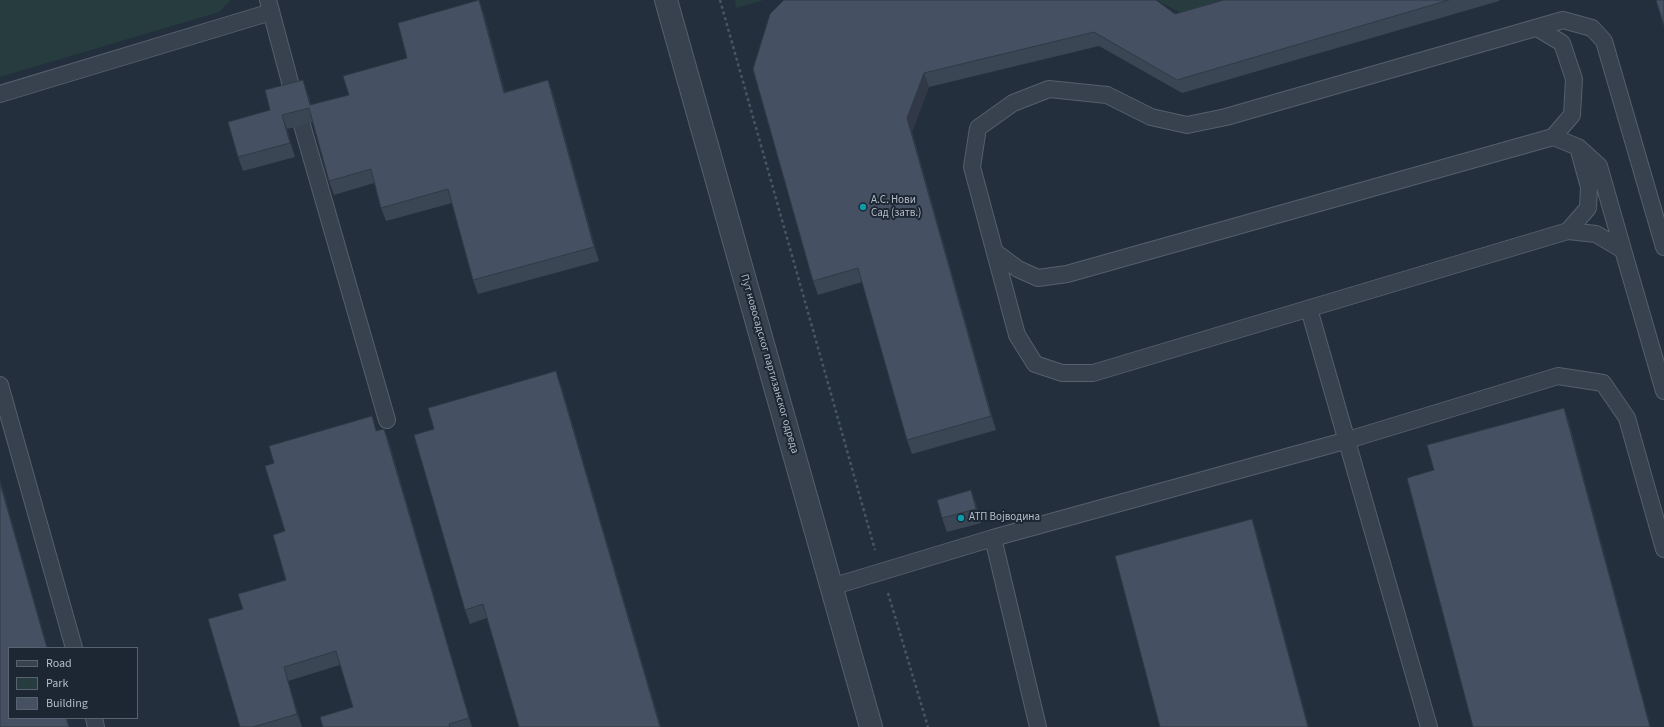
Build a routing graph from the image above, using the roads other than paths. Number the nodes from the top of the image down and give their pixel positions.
1 (666, 0) edge
2 (270, 6) edge
3 (1537, 28) junction
4 (0, 94) edge
5 (294, 97) edge
6 (302, 125) edge
7 (1553, 137) junction
8 (1578, 147) junction
9 (1568, 231) junction
10 (1664, 247) edge
11 (1623, 250) junction
12 (995, 252) junction
13 (1309, 309) junction
14 (0, 385) edge
15 (1664, 392) edge
16 (387, 420) dead end
17 (1348, 440) junction
18 (993, 538) junction
19 (1664, 549) edge
20 (831, 586) junction
21 (74, 647) edge
22 (871, 727) edge
23 (1038, 727) edge
24 (1429, 727) edge

1 - 20 street, Пут новосадског партизанског одреда
2 - 4 lane
2 - 5 lane
3 - 7 lane
3 - 10 lane
3 - 12 lane
6 - 16 lane
7 - 8 lane
7 - 12 lane
8 - 9 lane
8 - 11 lane
9 - 11 lane
9 - 13 lane
11 - 15 lane
12 - 13 lane
13 - 17 lane
14 - 21 lane
17 - 18 lane
17 - 19 lane
17 - 24 lane
18 - 20 lane
18 - 23 lane
20 - 22 street, Пут новосадског партизанског одреда

